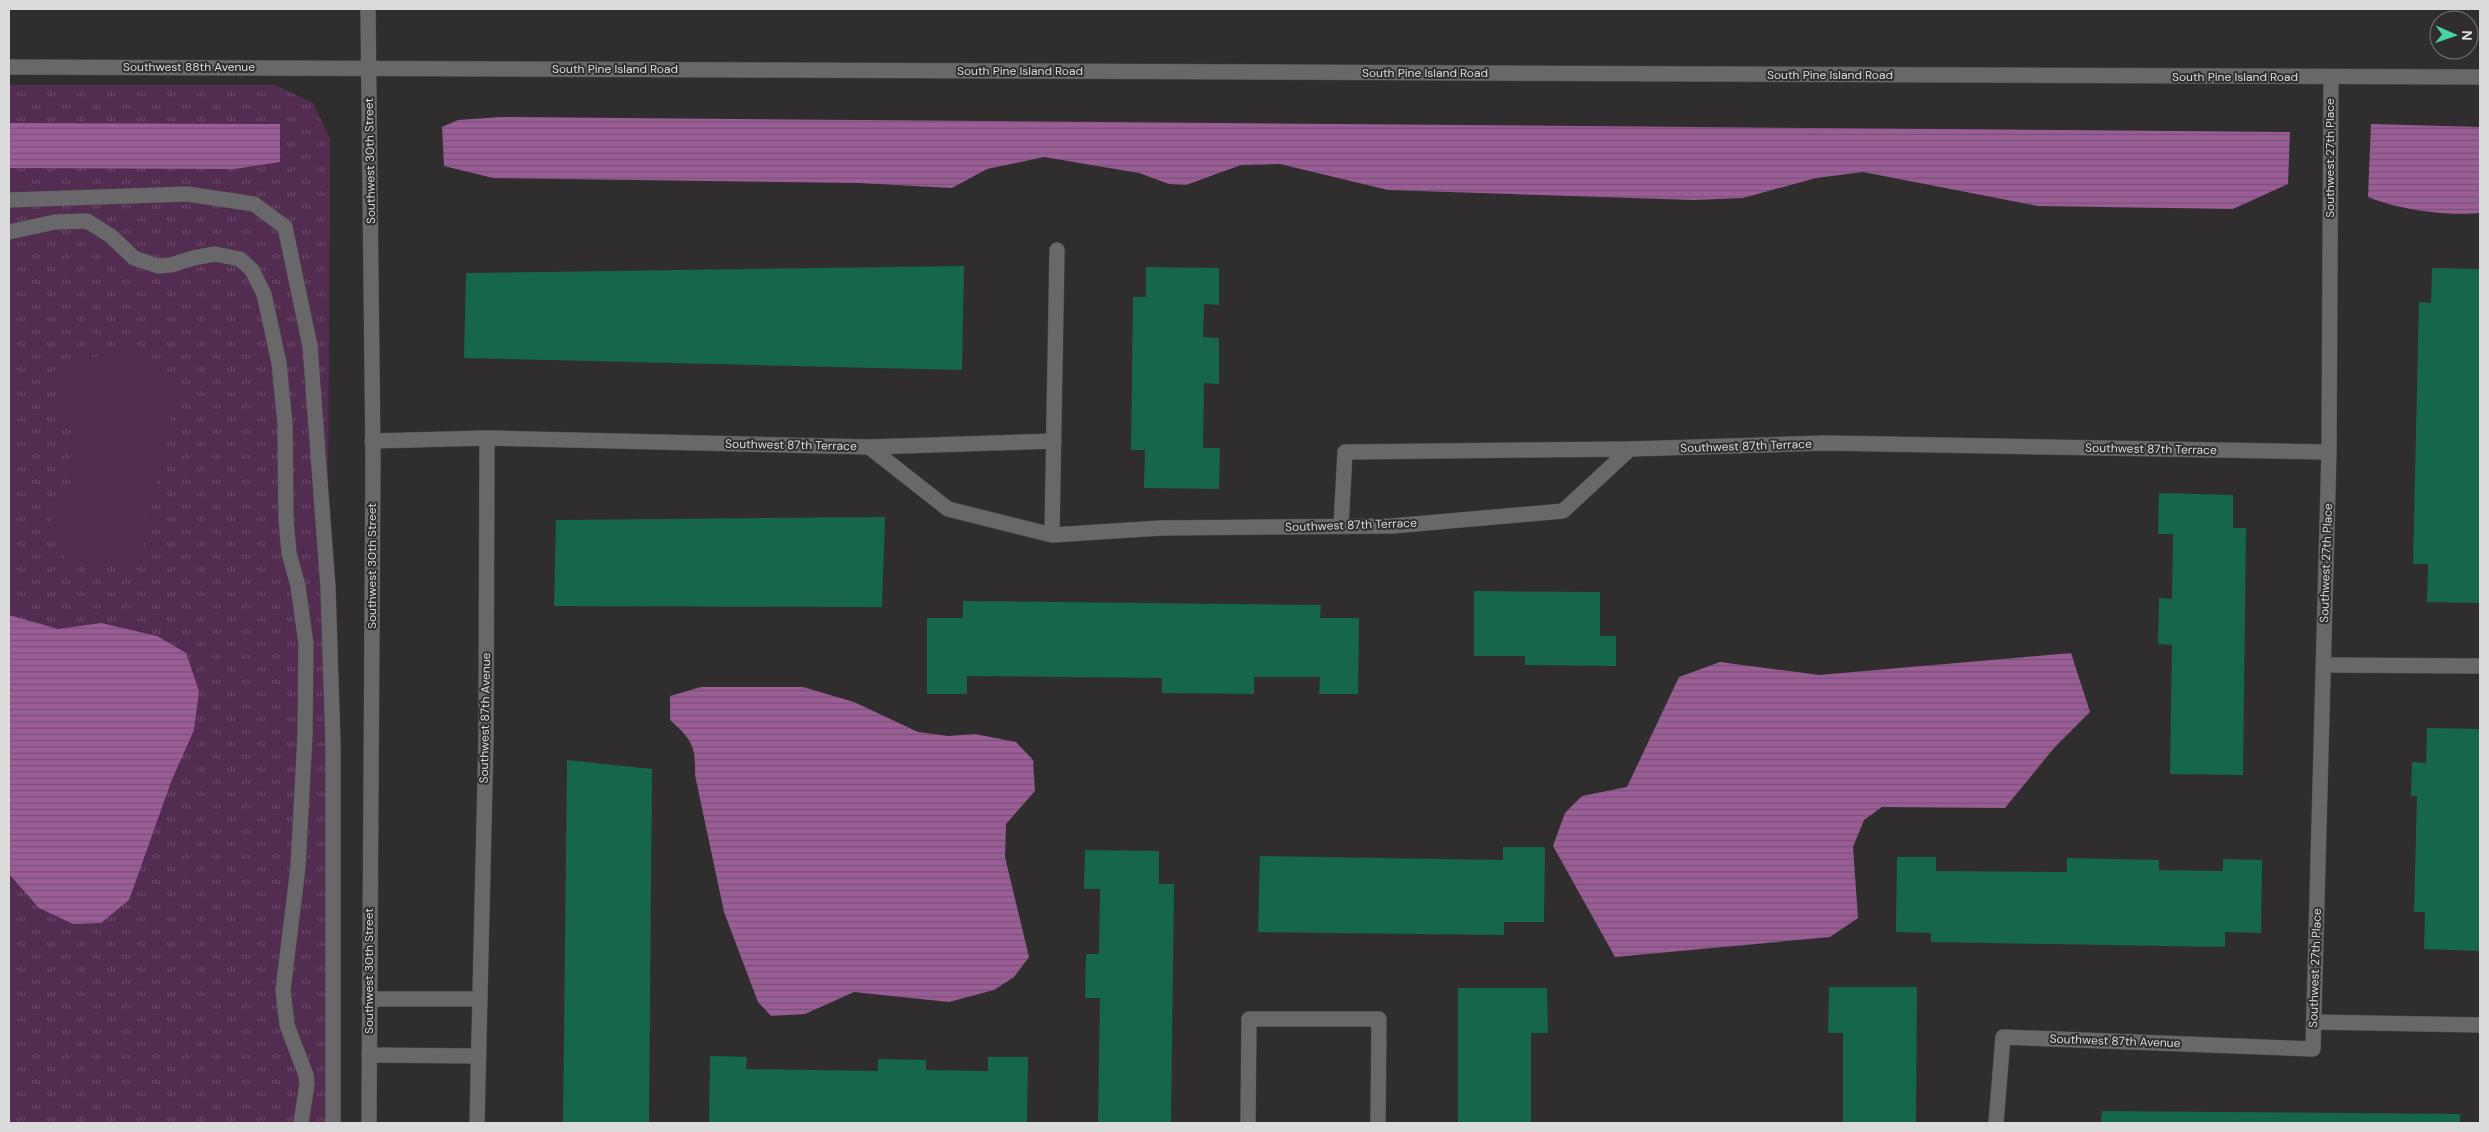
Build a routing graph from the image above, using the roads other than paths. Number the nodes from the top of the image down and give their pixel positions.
1 (368, 9) edge
2 (9, 67) edge
3 (369, 68) junction
4 (2331, 77) junction
5 (2480, 77) edge
6 (9, 200) edge
7 (9, 232) edge
8 (1057, 250) dead end
9 (487, 438) junction
10 (1054, 440) junction
11 (372, 441) junction
12 (869, 447) junction
13 (1630, 449) junction
14 (2329, 452) junction
15 (1341, 526) junction
16 (1052, 535) junction
17 (2324, 665) junction
18 (2480, 666) edge
19 (369, 999) junction
20 (480, 999) junction
21 (2314, 1022) junction
22 (2480, 1025) edge
23 (2313, 1049) joint
24 (369, 1055) junction
25 (479, 1056) junction
26 (301, 1123) edge
27 (333, 1123) edge
28 (368, 1123) edge
29 (477, 1123) edge
30 (1248, 1123) edge
31 (1378, 1123) edge
32 (1996, 1123) edge

1 - 3 street, Southwest 30th Street
2 - 3 street, Southwest 88th Avenue
3 - 4 street, South Pine Island Road
3 - 11 street, Southwest 30th Street
4 - 5 street, South Pine Island Road
4 - 14 street, Southwest 27th Place
6 - 27 street
7 - 26 street
8 - 10 street
9 - 11 street, Southwest 87th Terrace
9 - 12 street, Southwest 87th Terrace
9 - 20 street, Southwest 87th Avenue
10 - 12 street
10 - 16 street
11 - 19 street, Southwest 30th Street
12 - 16 street, Southwest 87th Terrace
13 - 14 street, Southwest 87th Terrace
13 - 15 street, Southwest 87th Terrace
13 - 15 street
14 - 17 street, Southwest 27th Place
15 - 16 street, Southwest 87th Terrace
17 - 18 street
17 - 21 street, Southwest 27th Place
19 - 20 street
19 - 24 street, Southwest 30th Street
20 - 25 street, Southwest 87th Avenue
21 - 22 street
21 - 23 street, Southwest 27th Place
23 - 32 street, Southwest 87th Avenue
24 - 25 street
24 - 28 street, Southwest 30th Street
25 - 29 street, Southwest 87th Avenue
30 - 31 street

